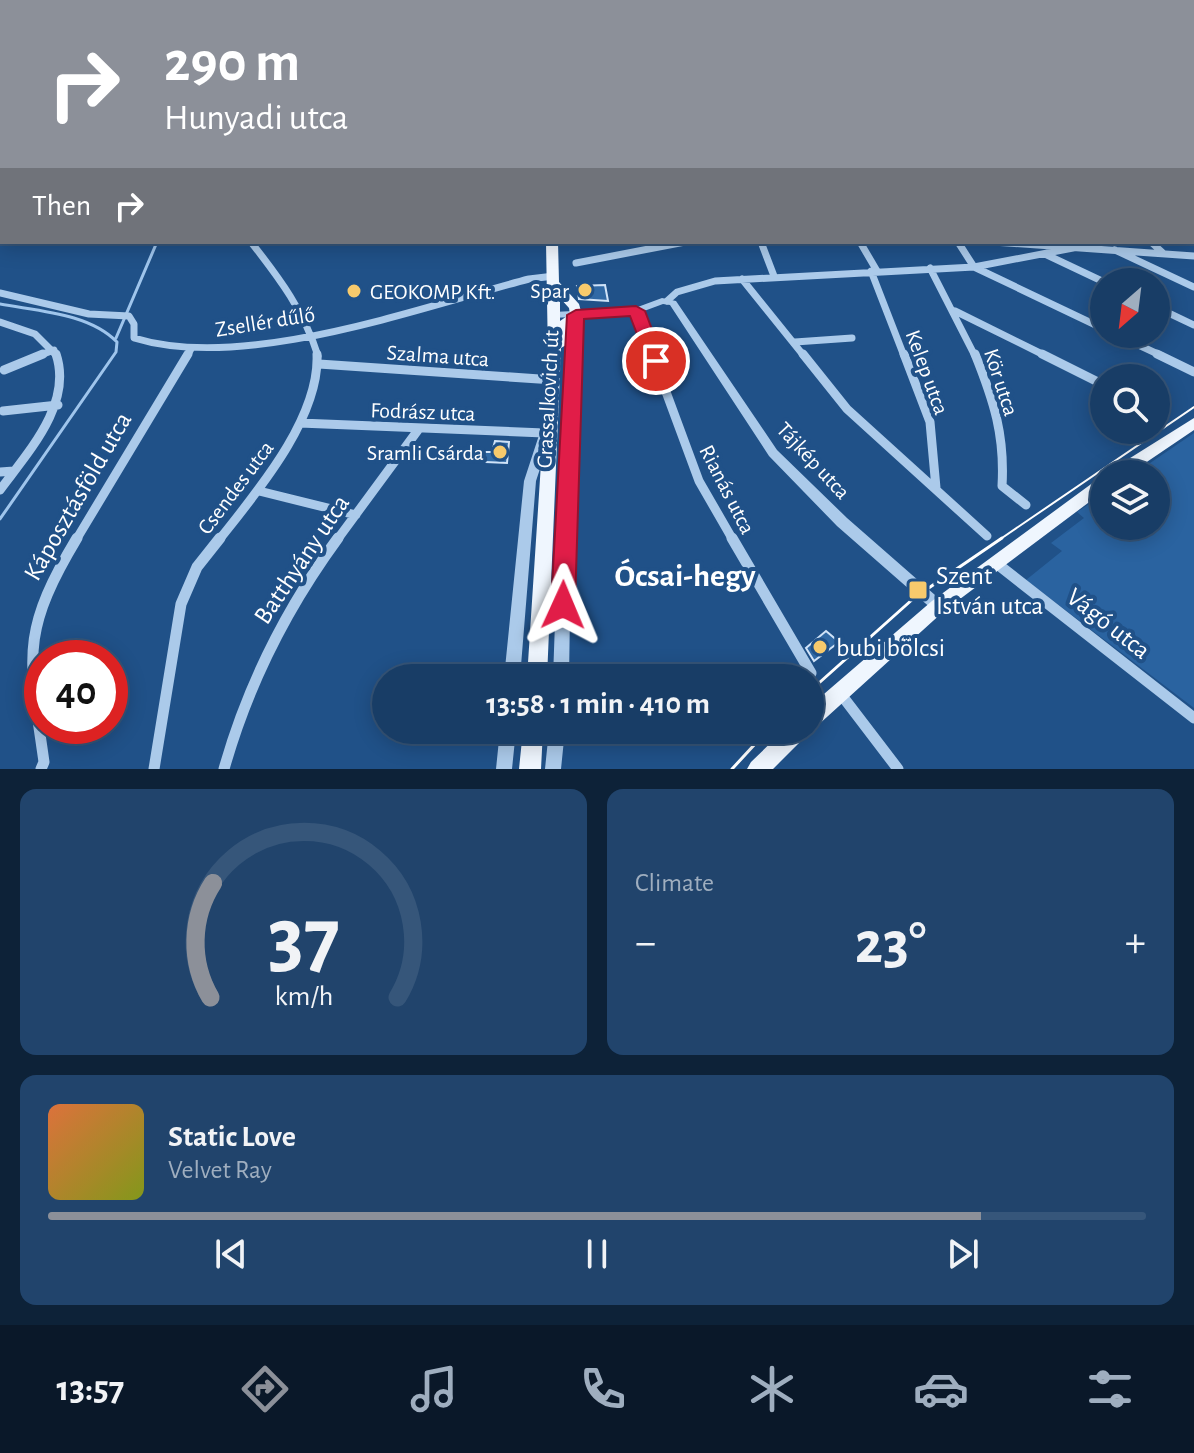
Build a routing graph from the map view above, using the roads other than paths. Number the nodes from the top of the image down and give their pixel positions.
1 (253, 244) edge
2 (552, 244) edge
3 (662, 244) edge
4 (762, 244) edge
5 (861, 244) edge
6 (959, 244) edge
7 (1045, 244) edge
8 (1153, 244) edge
9 (1071, 245) edge
10 (1115, 250) junction
11 (1164, 254) junction
12 (1047, 255) junction
13 (1194, 256) edge
14 (576, 263) dead end
15 (974, 267) junction
16 (930, 268) junction
17 (874, 271) junction
18 (1090, 275) edge
19 (774, 276) junction
20 (742, 279) junction
21 (554, 280) junction
22 (1194, 287) edge
23 (0, 293) edge
24 (667, 301) junction
25 (636, 311) junction
26 (955, 311) junction
27 (1170, 314) edge
28 (553, 315) junction
29 (576, 315) junction
30 (1090, 322) edge
31 (1, 323) edge
32 (1194, 325) edge
33 (311, 334) junction
34 (852, 338) dead end
35 (795, 342) junction
36 (1144, 348) edge
37 (191, 349) junction
38 (54, 350) junction
39 (555, 356) junction
40 (319, 364) junction
41 (4, 370) dead end
42 (1194, 372) edge
43 (1090, 378) edge
44 (554, 380) junction
45 (58, 405) junction
46 (3, 411) dead end
47 (300, 423) junction
48 (1194, 423) edge
49 (548, 426) junction
50 (418, 430) junction
51 (1138, 460) edge
52 (14, 471) junction
53 (0, 472) edge
54 (936, 489) junction
55 (0, 490) edge
56 (259, 491) junction
57 (1090, 493) edge
58 (1026, 505) dead end
59 (356, 515) junction
60 (987, 536) dead end
61 (996, 562) junction
62 (946, 600) junction
63 (513, 664) edge
64 (538, 664) edge
65 (561, 664) edge
66 (806, 664) edge
67 (839, 692) junction
68 (824, 706) edge
69 (1194, 718) edge
70 (507, 744) edge
71 (532, 744) edge
72 (556, 744) edge
73 (784, 744) edge
74 (41, 769) edge
75 (154, 769) edge
76 (224, 769) edge
77 (504, 769) edge
78 (530, 769) edge
79 (553, 769) edge
80 (758, 769) edge
81 (898, 769) edge

1 - 33 street, Csendes utca
2 - 21 main road, Grassalkovich út
3 - 14 street
4 - 19 street
5 - 17 street, Kelep utca
6 - 15 street
7 - 9 street
8 - 11 street
9 - 10 street
9 - 12 street
10 - 11 street
10 - 22 street
11 - 13 street
12 - 15 street
12 - 18 street
15 - 16 street
15 - 30 street
16 - 17 street
16 - 26 street, Kör utca
17 - 19 street
17 - 54 street, Kelep utca
19 - 20 street
20 - 24 street
20 - 35 street
21 - 28 main road, Grassalkovich út
21 - 29 main road
21 - 33 street, Zsellér dűlő
23 - 37 street, Zsellér dűlő
24 - 25 street
24 - 62 street, Tájkép utca
25 - 29 street
25 - 66 street, Rianás utca
26 - 43 street
26 - 58 street, Kör utca
27 - 32 street
28 - 29 street, Grassalkovich út
28 - 39 main road, Grassalkovich út
29 - 39 main road
29 - 65 street, Grassalkovich út
31 - 38 street
33 - 37 street, Zsellér dűlő
33 - 40 street, Csendes utca
34 - 35 street
35 - 54 street
36 - 42 street
37 - 74 street, Káposztásföld utca
38 - 41 street
38 - 45 street
39 - 44 main road, Grassalkovich út
40 - 44 street, Szalma utca
40 - 47 street, Csendes utca
44 - 49 main road, Grassalkovich út
45 - 46 street
45 - 52 street
47 - 50 street, Fodrász utca
47 - 56 street, Csendes utca
48 - 51 main road
49 - 50 street, Fodrász utca
49 - 63 street, Grassalkovich út
49 - 64 main road, Grassalkovich út
50 - 59 street, Batthyány utca
52 - 53 street
52 - 55 street
54 - 60 street
56 - 59 street
56 - 75 street, Csendes utca
57 - 61 main road
59 - 76 street, Batthyány utca
61 - 62 main road
61 - 69 street, Vágó utca
62 - 67 main road
67 - 68 main road
67 - 81 street
70 - 77 street
71 - 78 main road
72 - 79 street
73 - 80 main road

